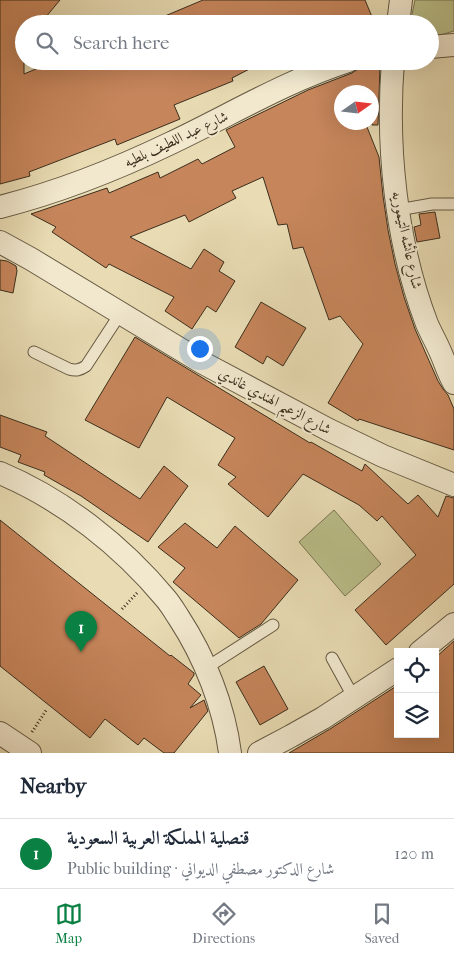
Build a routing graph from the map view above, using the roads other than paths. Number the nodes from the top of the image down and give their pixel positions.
1 (401, 0) edge
2 (399, 15) edge
3 (454, 45) edge
4 (439, 46) edge
5 (321, 70) edge
6 (392, 70) edge
7 (454, 204) edge
8 (0, 207) edge
9 (398, 210) junction
10 (0, 242) edge
11 (120, 314) junction
12 (34, 352) dead end
13 (449, 360) edge
14 (454, 383) edge
15 (0, 473) edge
16 (454, 485) edge
17 (454, 624) edge
18 (274, 625) dead end
19 (425, 648) edge
20 (332, 658) dead end
21 (206, 668) junction
22 (394, 672) edge
23 (354, 698) junction
24 (0, 733) edge
25 (26, 750) edge
26 (230, 753) edge
27 (258, 753) edge

1 - 2 street
3 - 4 street
5 - 8 street, شارع عبد اللطيف بلطيه
6 - 9 street, شارع عائشه التيموريه
7 - 9 lane
9 - 13 street, شارع عائشه التيموريه
10 - 11 street, شارع الزعيم الهندي غاندي
11 - 12 lane
11 - 16 street, شارع الزعيم الهندي غاندي
13 - 14 street, شارع عائشه التيموريه
15 - 21 street
17 - 19 street
18 - 21 lane
20 - 23 lane
21 - 26 street
22 - 23 street
23 - 27 street
24 - 25 street

